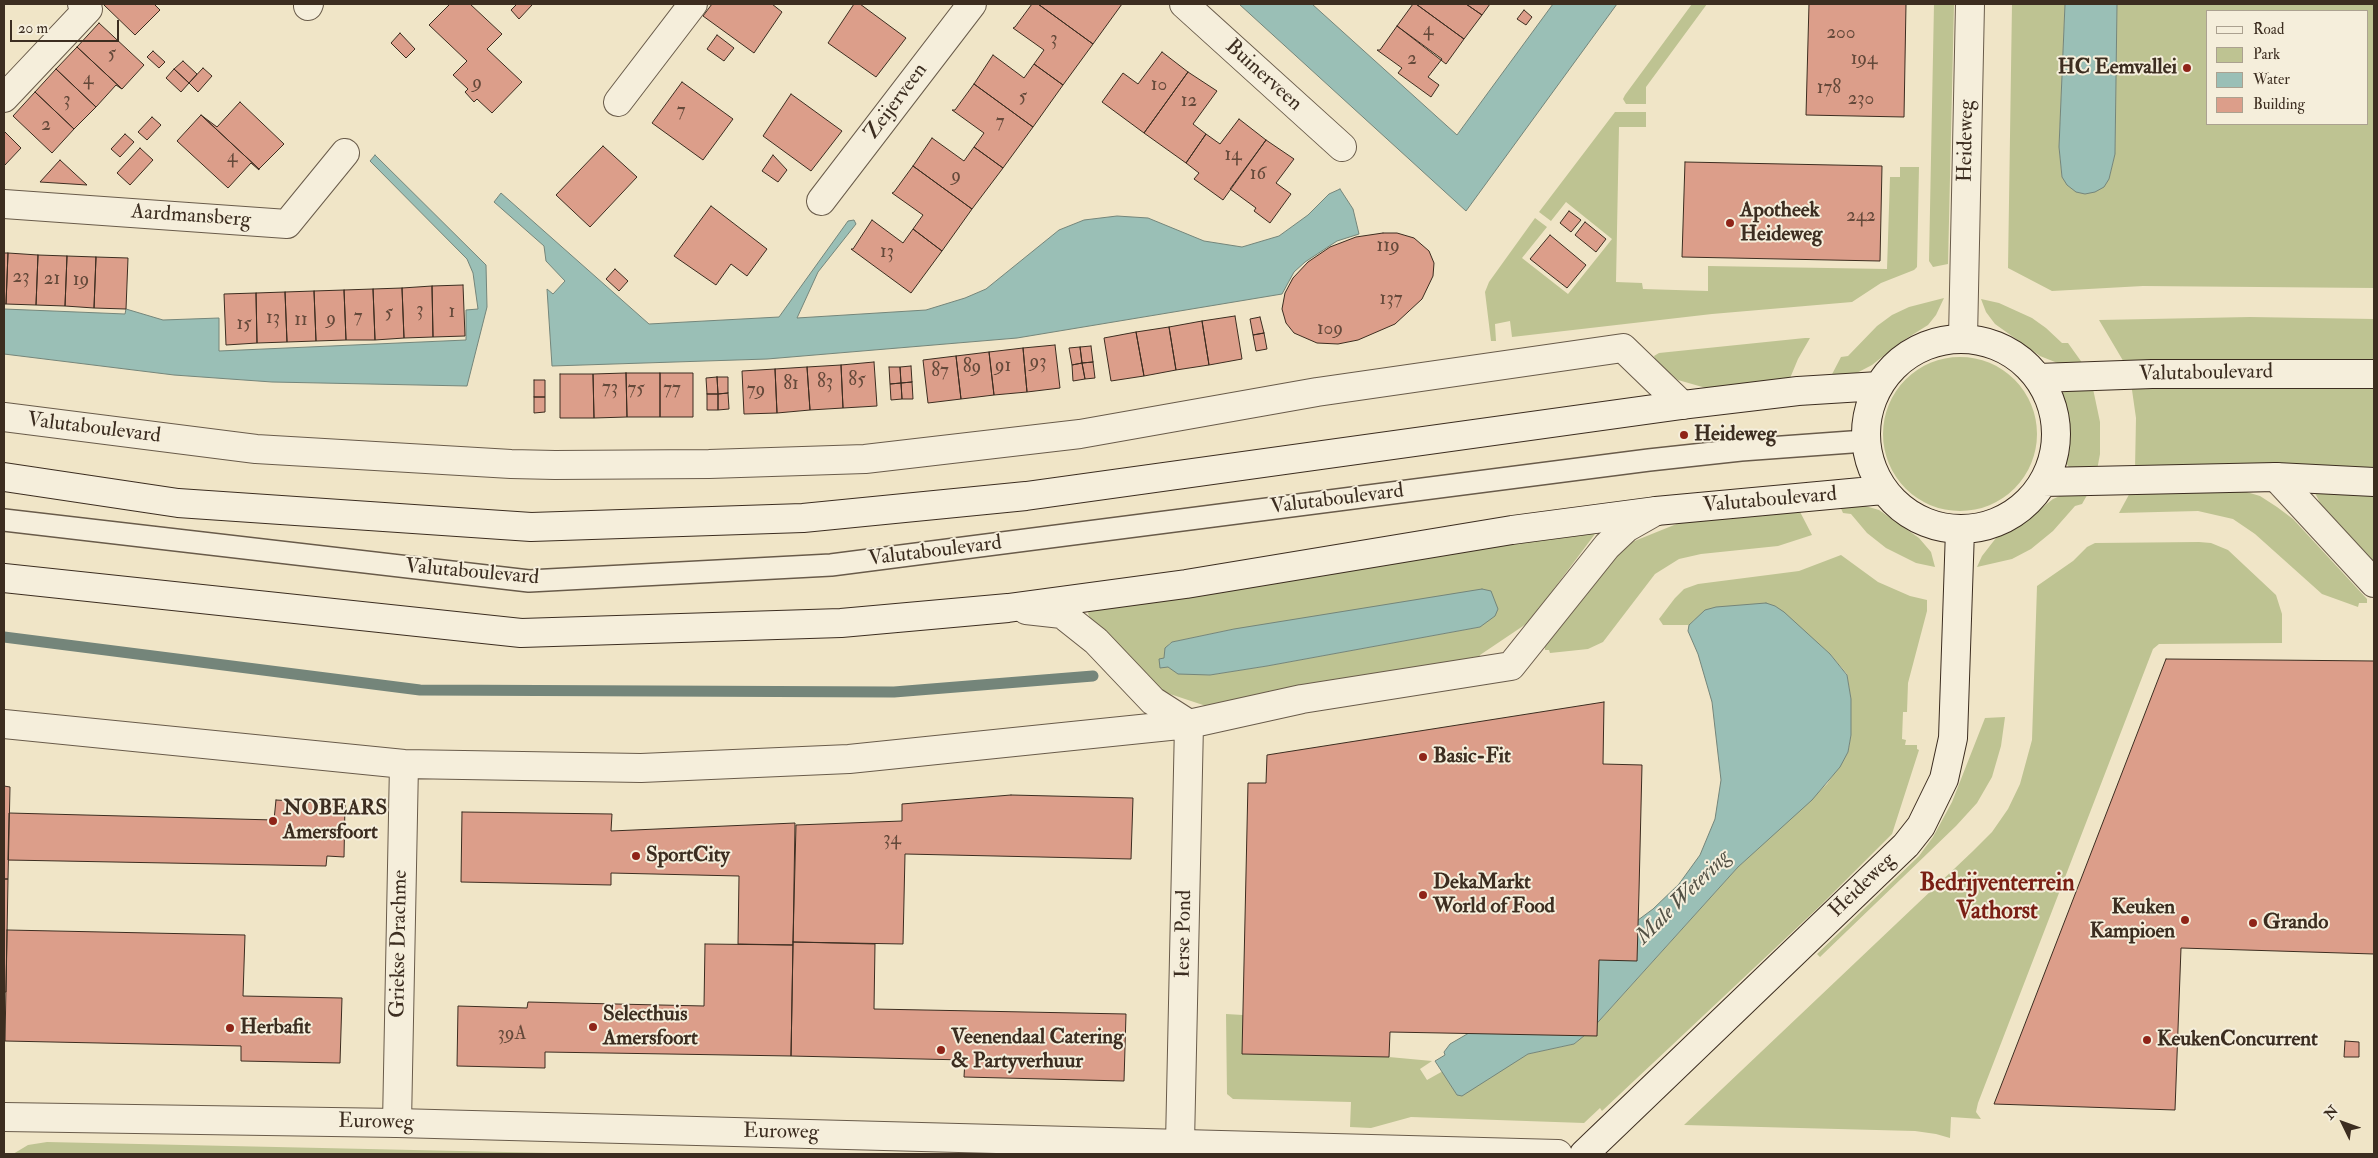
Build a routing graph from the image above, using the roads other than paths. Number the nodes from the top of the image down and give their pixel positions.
1 (82, 4) edge
2 (693, 4) edge
3 (972, 4) edge
4 (1184, 4) edge
5 (1970, 4) edge
6 (4, 98) edge
7 (618, 102) dead end
8 (1342, 147) dead end
9 (345, 153) dead end
10 (821, 201) dead end
11 (4, 204) edge
12 (1963, 338) junction
13 (2374, 374) edge
14 (2038, 378) junction
15 (1879, 386) junction
16 (1682, 405) junction
17 (4, 417) edge
18 (1865, 441) junction
19 (4, 477) edge
20 (2276, 477) junction
21 (2043, 482) junction
22 (2374, 482) edge
23 (1883, 490) junction
24 (1656, 511) junction
25 (4, 520) edge
26 (1960, 530) junction
27 (4, 578) edge
28 (2374, 582) edge
29 (1008, 608) junction
30 (4, 724) edge
31 (1189, 724) junction
32 (404, 764) junction
33 (4, 1117) edge
34 (397, 1123) junction
35 (1180, 1143) junction
36 (1558, 1154) edge
37 (1584, 1154) edge

1 - 6 street
2 - 7 street
3 - 10 street, Zeijerveen
4 - 8 street, Buinerveen
5 - 12 street, Heideweg
9 - 11 street, Aardmansberg
12 - 14 street
12 - 15 street
13 - 14 street, Valutaboulevard
14 - 21 street
15 - 16 street
15 - 18 street
16 - 17 street, Valutaboulevard
16 - 19 street
18 - 23 street
18 - 25 lane, Valutaboulevard
20 - 21 street
20 - 22 street
20 - 28 street
21 - 26 street
23 - 24 street, Valutaboulevard
23 - 26 street
24 - 29 street, Valutaboulevard
24 - 31 street, Valutaboulevard
26 - 37 street, Heideweg
27 - 29 street, Valutaboulevard
29 - 31 street, Valutaboulevard
30 - 32 street, Valutaboulevard
31 - 32 street, Valutaboulevard
31 - 35 street, Ierse Pond
32 - 34 street, Griekse Drachme
33 - 34 street, Euroweg
34 - 35 street, Euroweg
35 - 36 street, Euroweg

